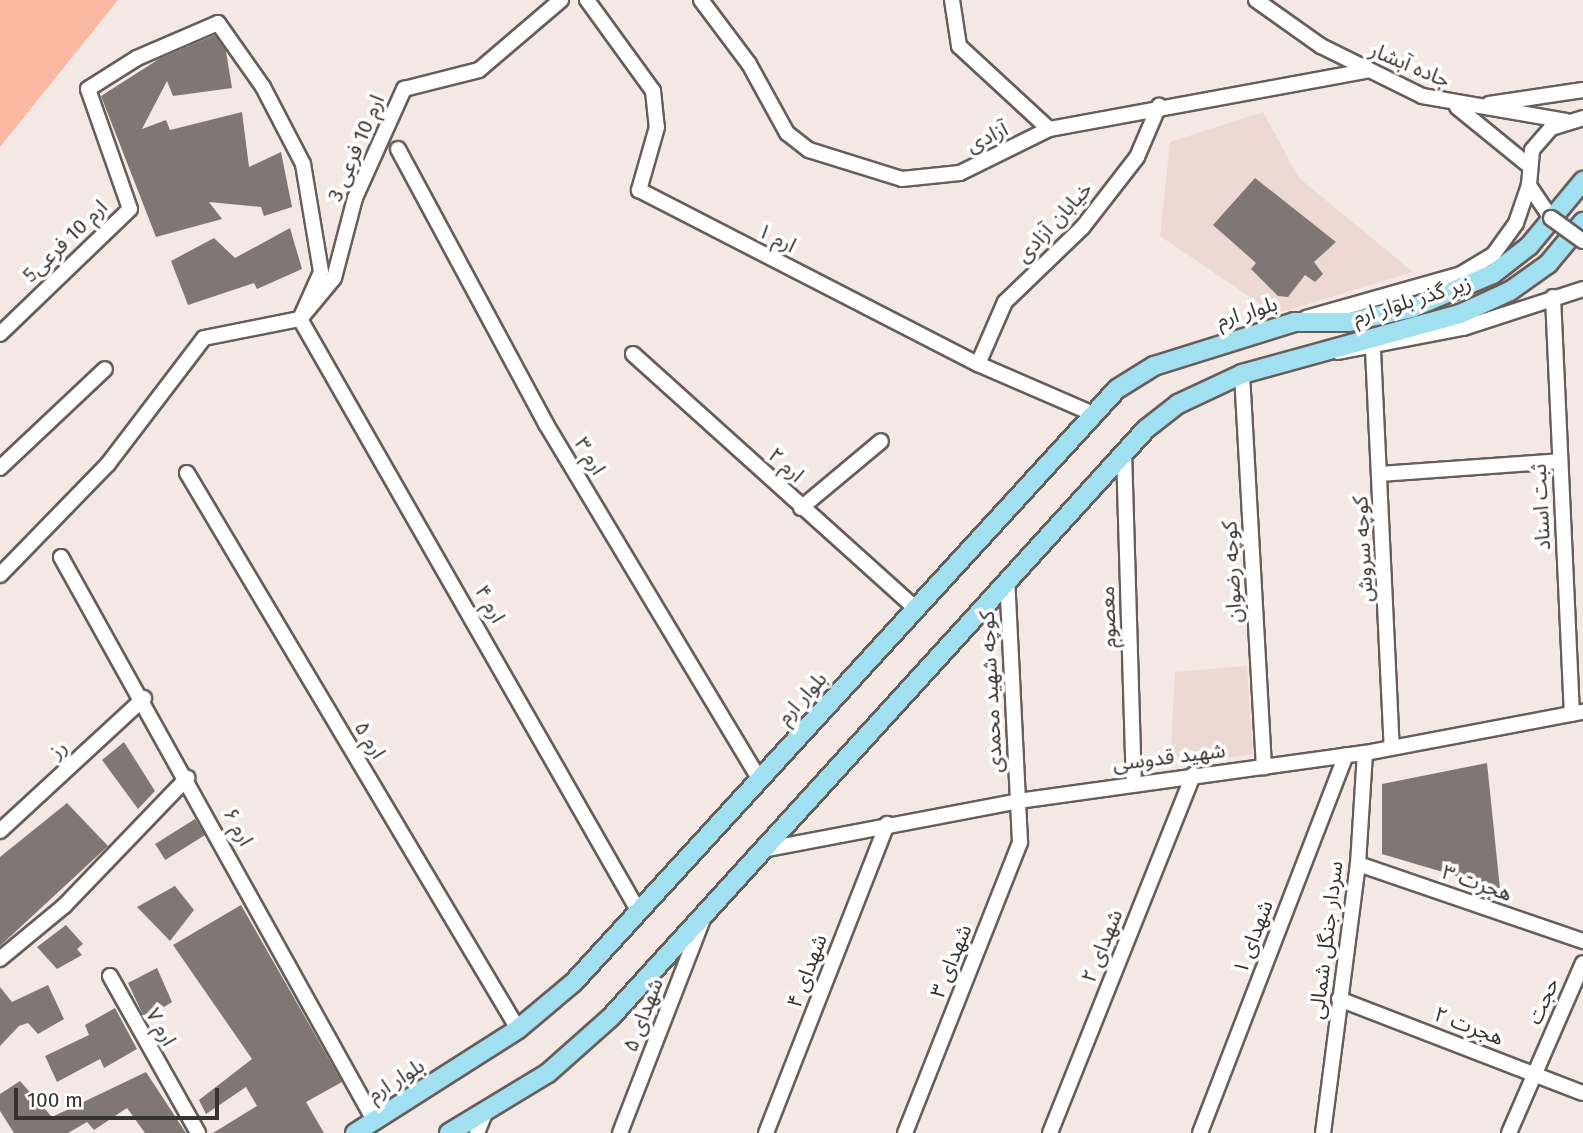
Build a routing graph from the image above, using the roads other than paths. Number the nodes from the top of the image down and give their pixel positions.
1 (587, 0) edge
2 (701, 0) edge
3 (952, 0) edge
4 (1256, 0) edge
5 (558, 1) edge
6 (1366, 71) junction
7 (1583, 90) edge
8 (1159, 106) junction
9 (1456, 106) junction
10 (1583, 107) edge
11 (1574, 119) edge
12 (1049, 129) junction
13 (398, 149) dead end
14 (1527, 164) junction
15 (1529, 185) junction
16 (1579, 187) edge
17 (1583, 222) edge
18 (1583, 242) edge
19 (1583, 289) edge
20 (1553, 297) junction
21 (300, 319) junction
22 (1294, 321) junction
23 (0, 334) edge
24 (1373, 351) junction
25 (633, 354) dead end
26 (1309, 354) junction
27 (978, 364) junction
28 (105, 369) dead end
29 (1242, 374) junction
30 (1090, 413) junction
31 (881, 441) dead end
32 (1124, 452) junction
33 (1560, 461) junction
34 (0, 468) edge
35 (187, 473) dead end
36 (1380, 474) junction
37 (801, 508) junction
38 (61, 557) dead end
39 (0, 575) edge
40 (1007, 580) junction
41 (913, 606) junction
42 (144, 698) junction
43 (1578, 713) edge
44 (1392, 746) junction
45 (1365, 752) junction
46 (1346, 755) junction
47 (1264, 767) junction
48 (1193, 775) junction
49 (187, 778) junction
50 (759, 778) junction
51 (1134, 782) junction
52 (1018, 801) junction
53 (887, 824) junction
54 (0, 831) edge
55 (762, 850) junction
56 (1358, 864) junction
57 (639, 912) junction
58 (705, 913) junction
59 (1583, 941) edge
60 (0, 959) edge
61 (1583, 963) edge
62 (110, 976) dead end
63 (1339, 999) junction
64 (518, 1030) junction
65 (1534, 1073) junction
66 (1583, 1093) edge
67 (485, 1112) junction
68 (374, 1120) junction
69 (198, 1133) edge
70 (355, 1133) edge
71 (449, 1133) edge
72 (477, 1133) edge
73 (620, 1133) edge
74 (766, 1133) edge
75 (905, 1133) edge
76 (1050, 1133) edge
77 (1200, 1133) edge
78 (1323, 1133) edge
79 (1509, 1133) edge

1 - 27 street, ارم ۱
2 - 12 street, آزادی
3 - 12 street
4 - 6 street, جاده آبشار
5 - 21 street, ارم 10 فرعی 3
6 - 8 street, آزادی
6 - 9 street, جاده آبشار
7 - 9 street
8 - 12 street, آزادی
8 - 27 street, خیابان آزادی
9 - 11 street, جاده آبشار
9 - 14 street
10 - 11 street
11 - 14 street
13 - 50 street, ارم ۳
14 - 15 street
15 - 18 street, bridge
15 - 22 street
16 - 22 main road, زیر گذر بلوار ارم
17 - 26 main road, زیر گذر بلوار ارم
19 - 20 street
20 - 24 street
20 - 33 street, ثبت اسناد
21 - 23 street, ارم 10 فرعی5
21 - 39 street
21 - 57 street, ارم ۴
22 - 30 main road, بلوار ارم
24 - 26 street
24 - 36 street, کوچه سروش
25 - 37 street, ارم ۲
26 - 29 main road
27 - 30 street, ارم ۱
28 - 34 street
29 - 32 main road
29 - 47 street, کوچه رضوان
30 - 41 main road, بلوار ارم
31 - 37 street
32 - 40 main road
32 - 51 street, معصوم
33 - 36 street
33 - 43 street, ثبت اسناد
35 - 64 street, ارم ۵
36 - 44 street, کوچه سروش
37 - 41 street, ارم ۲
38 - 42 street, ارم ۶
40 - 52 street, کوچه شهید محمدی
40 - 55 main road
41 - 50 main road, بلوار ارم
42 - 49 street, ارم ۶
42 - 54 street, رز
43 - 44 street, شهید قدوسی
44 - 45 street, شهید قدوسی
45 - 46 street, شهید قدوسی
45 - 56 street, سردار جنگل شمالی
46 - 47 street, شهید قدوسی
46 - 77 street, شهدای ۱
47 - 48 street, شهید قدوسی
48 - 51 street, شهید قدوسی
48 - 76 street, شهدای ۲
49 - 60 street
49 - 68 street, ارم ۶
50 - 57 main road, بلوار ارم
51 - 52 street, شهید قدوسی
52 - 53 street, شهید قدوسی
52 - 75 street, شهدای ۳
53 - 55 street, شهید قدوسی
53 - 74 street, شهدای ۴
55 - 58 main road
56 - 59 street, هجرت ۳
56 - 63 street, سردار جنگل شمالی
57 - 64 main road, بلوار ارم
58 - 67 main road
58 - 73 street, شهدای ۵
61 - 65 street, حجت
62 - 69 street, ارم ۷
63 - 65 street, هجرت ۲
63 - 78 street, سردار جنگل شمالی
64 - 68 main road, بلوار ارم
65 - 66 street, هجرت ۲
65 - 79 street, حجت
67 - 71 main road
67 - 72 street
68 - 70 main road, بلوار ارم

